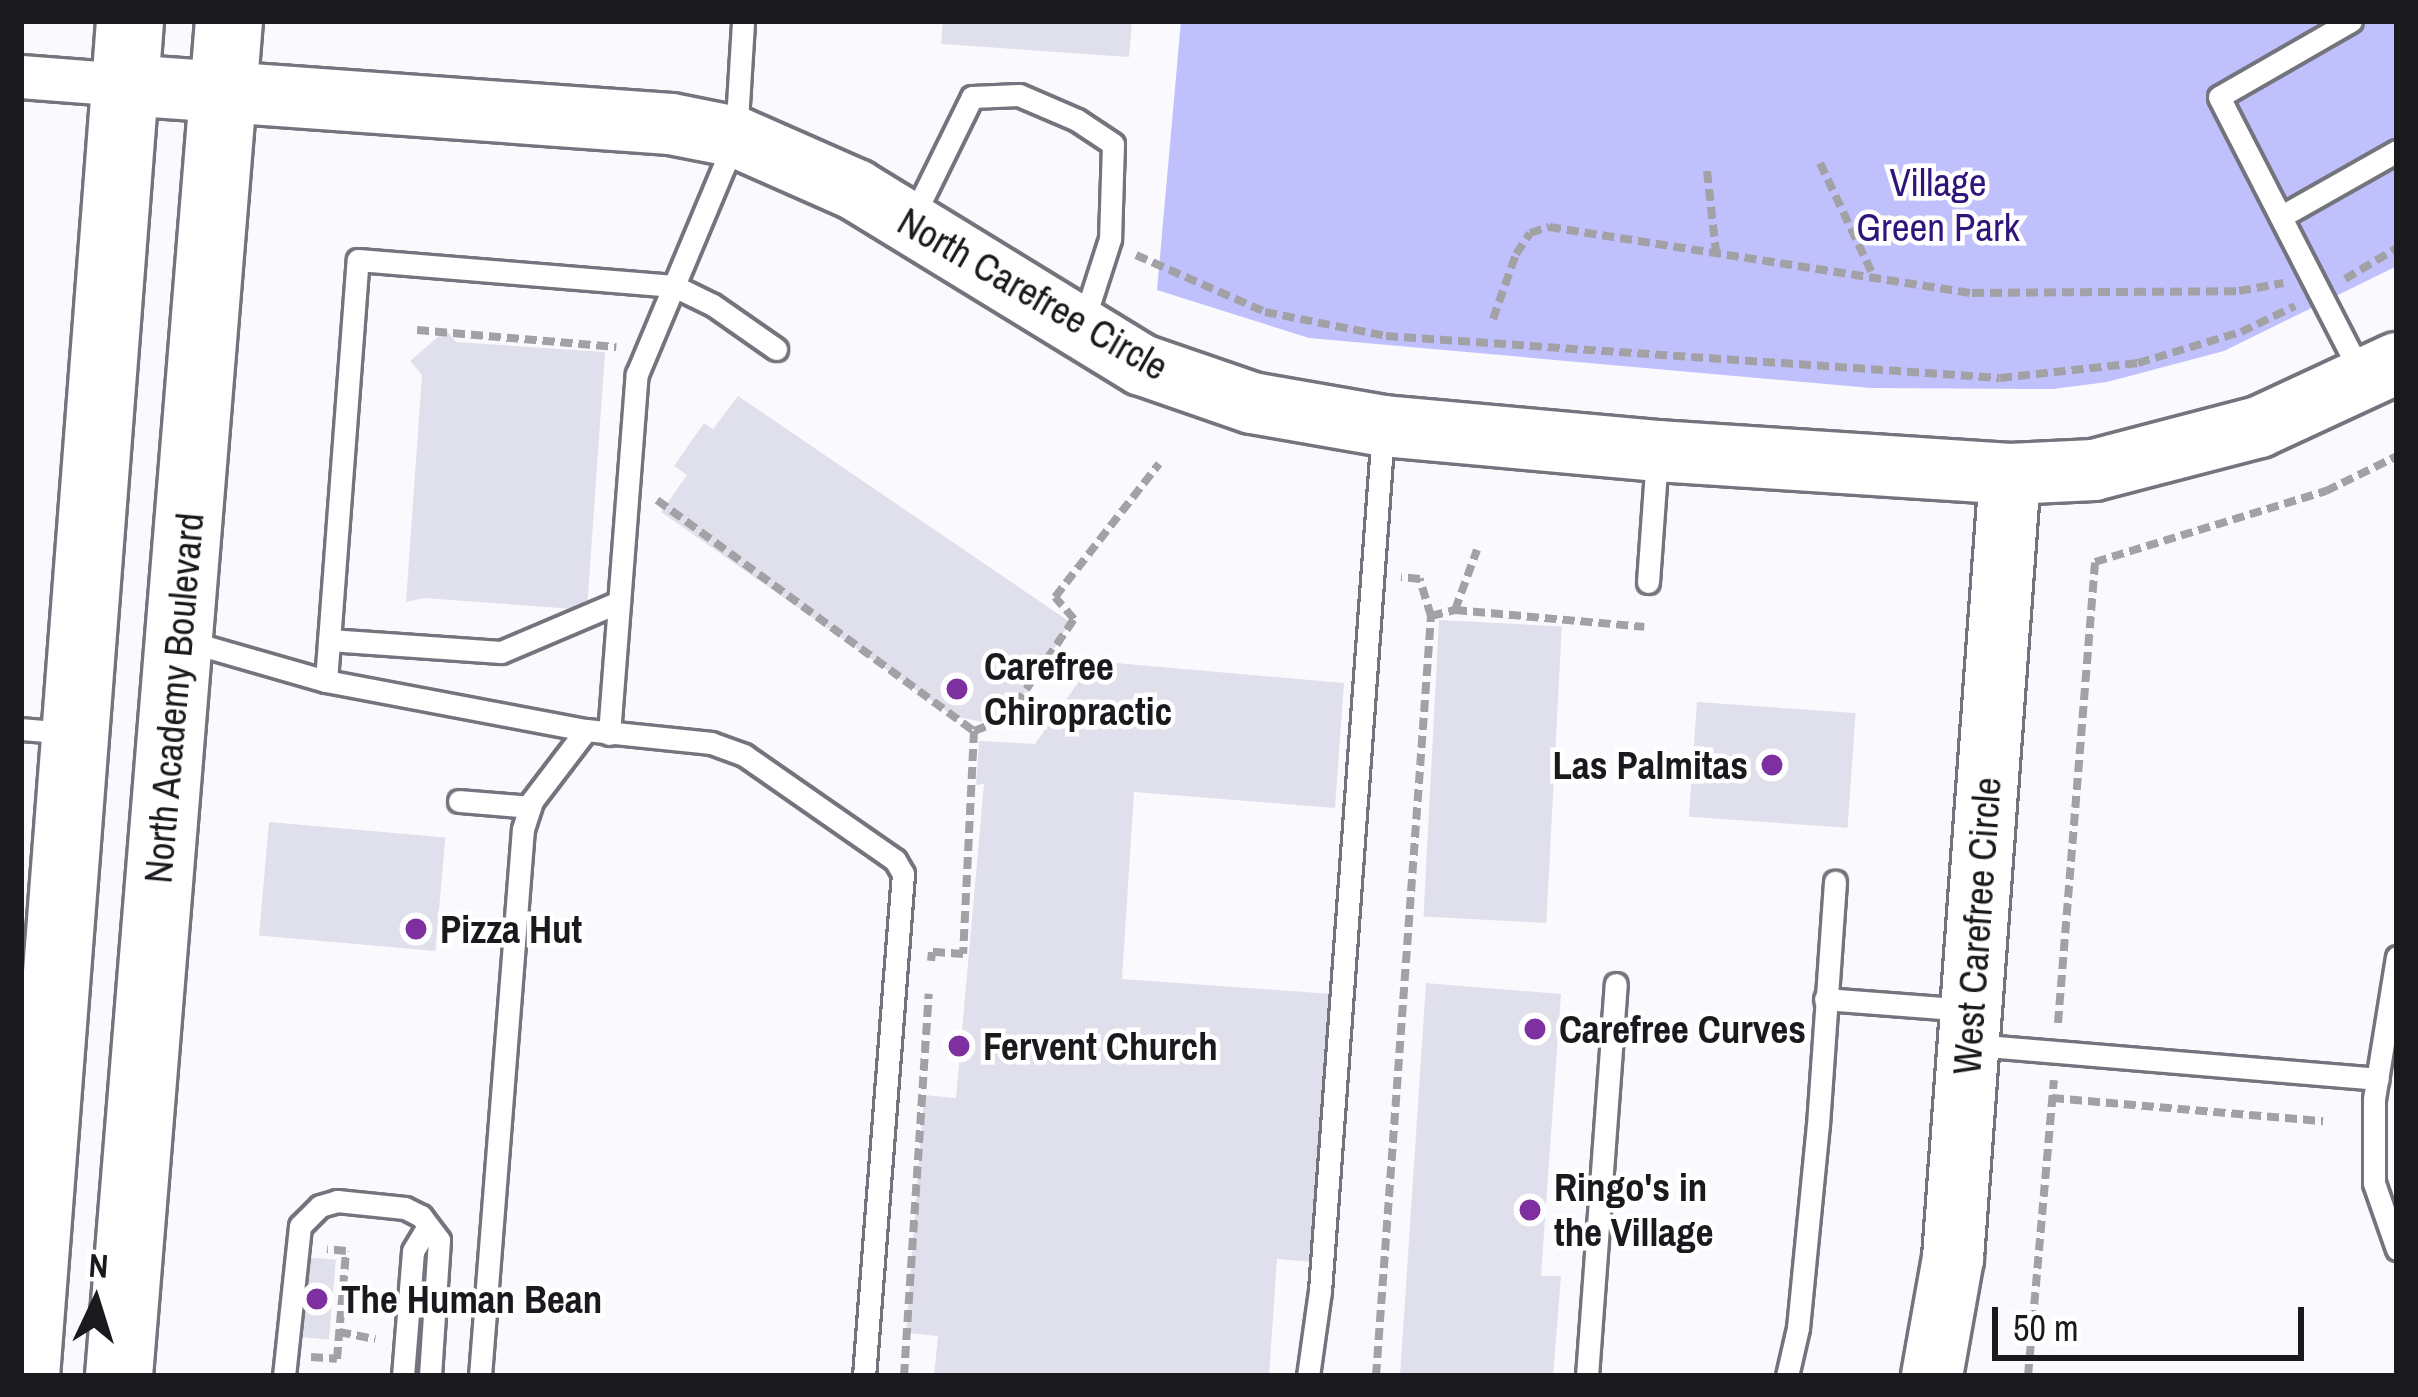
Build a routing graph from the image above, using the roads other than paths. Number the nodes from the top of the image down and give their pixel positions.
1 (130, 21) edge
2 (229, 21) edge
3 (743, 21) edge
4 (2351, 21) edge
5 (21, 77) edge
6 (125, 85) junction
7 (223, 94) junction
8 (736, 137) junction
9 (2397, 152) edge
10 (2282, 217) junction
11 (910, 224) junction
12 (674, 286) junction
13 (1081, 330) junction
14 (776, 349) dead end
15 (2381, 371) edge
16 (1384, 426) junction
17 (1657, 451) junction
18 (2009, 474) junction
19 (1648, 583) dead end
20 (619, 602) junction
21 (179, 639) junction
22 (329, 640) junction
23 (326, 681) junction
24 (48, 732) edge
25 (598, 732) junction
26 (459, 801) dead end
27 (530, 807) junction
28 (1835, 882) dead end
29 (2397, 957) edge
30 (1616, 984) dead end
31 (1825, 999) junction
32 (1970, 1027) junction
33 (2378, 1078) junction
34 (31, 1152) edge
35 (428, 1228) junction
36 (2397, 1249) edge
37 (285, 1366) edge
38 (26, 1376) edge
39 (119, 1376) edge
40 (403, 1376) edge
41 (430, 1376) edge
42 (480, 1376) edge
43 (865, 1376) edge
44 (1308, 1376) edge
45 (1587, 1376) edge
46 (1787, 1376) edge
47 (1932, 1376) edge

1 - 6 highway
2 - 7 highway, North Academy Boulevard
3 - 8 lane
4 - 10 lane
5 - 6 street, North Carefree Circle
6 - 7 main road, North Carefree Circle
6 - 24 highway
7 - 8 main road, North Carefree Circle
7 - 21 highway, North Academy Boulevard
8 - 11 main road, North Carefree Circle
8 - 12 lane
9 - 10 lane
10 - 15 lane
11 - 13 main road, North Carefree Circle
11 - 13 lane
12 - 14 lane
12 - 20 lane
12 - 22 lane
13 - 16 main road, North Carefree Circle
15 - 18 main road, North Carefree Circle
16 - 17 main road, North Carefree Circle
16 - 44 lane
17 - 18 main road, North Carefree Circle
17 - 19 lane
18 - 32 main road, West Carefree Circle
20 - 22 lane
20 - 25 lane
21 - 23 lane
21 - 39 highway, North Academy Boulevard
22 - 23 lane
23 - 25 lane
24 - 34 highway
25 - 27 lane
25 - 43 lane
26 - 27 lane
27 - 42 lane
28 - 31 lane
29 - 33 lane
30 - 45 lane
31 - 32 lane
31 - 46 lane
32 - 33 lane
32 - 47 main road, West Carefree Circle
33 - 36 lane
34 - 38 highway
35 - 37 lane
35 - 40 lane
35 - 41 lane

